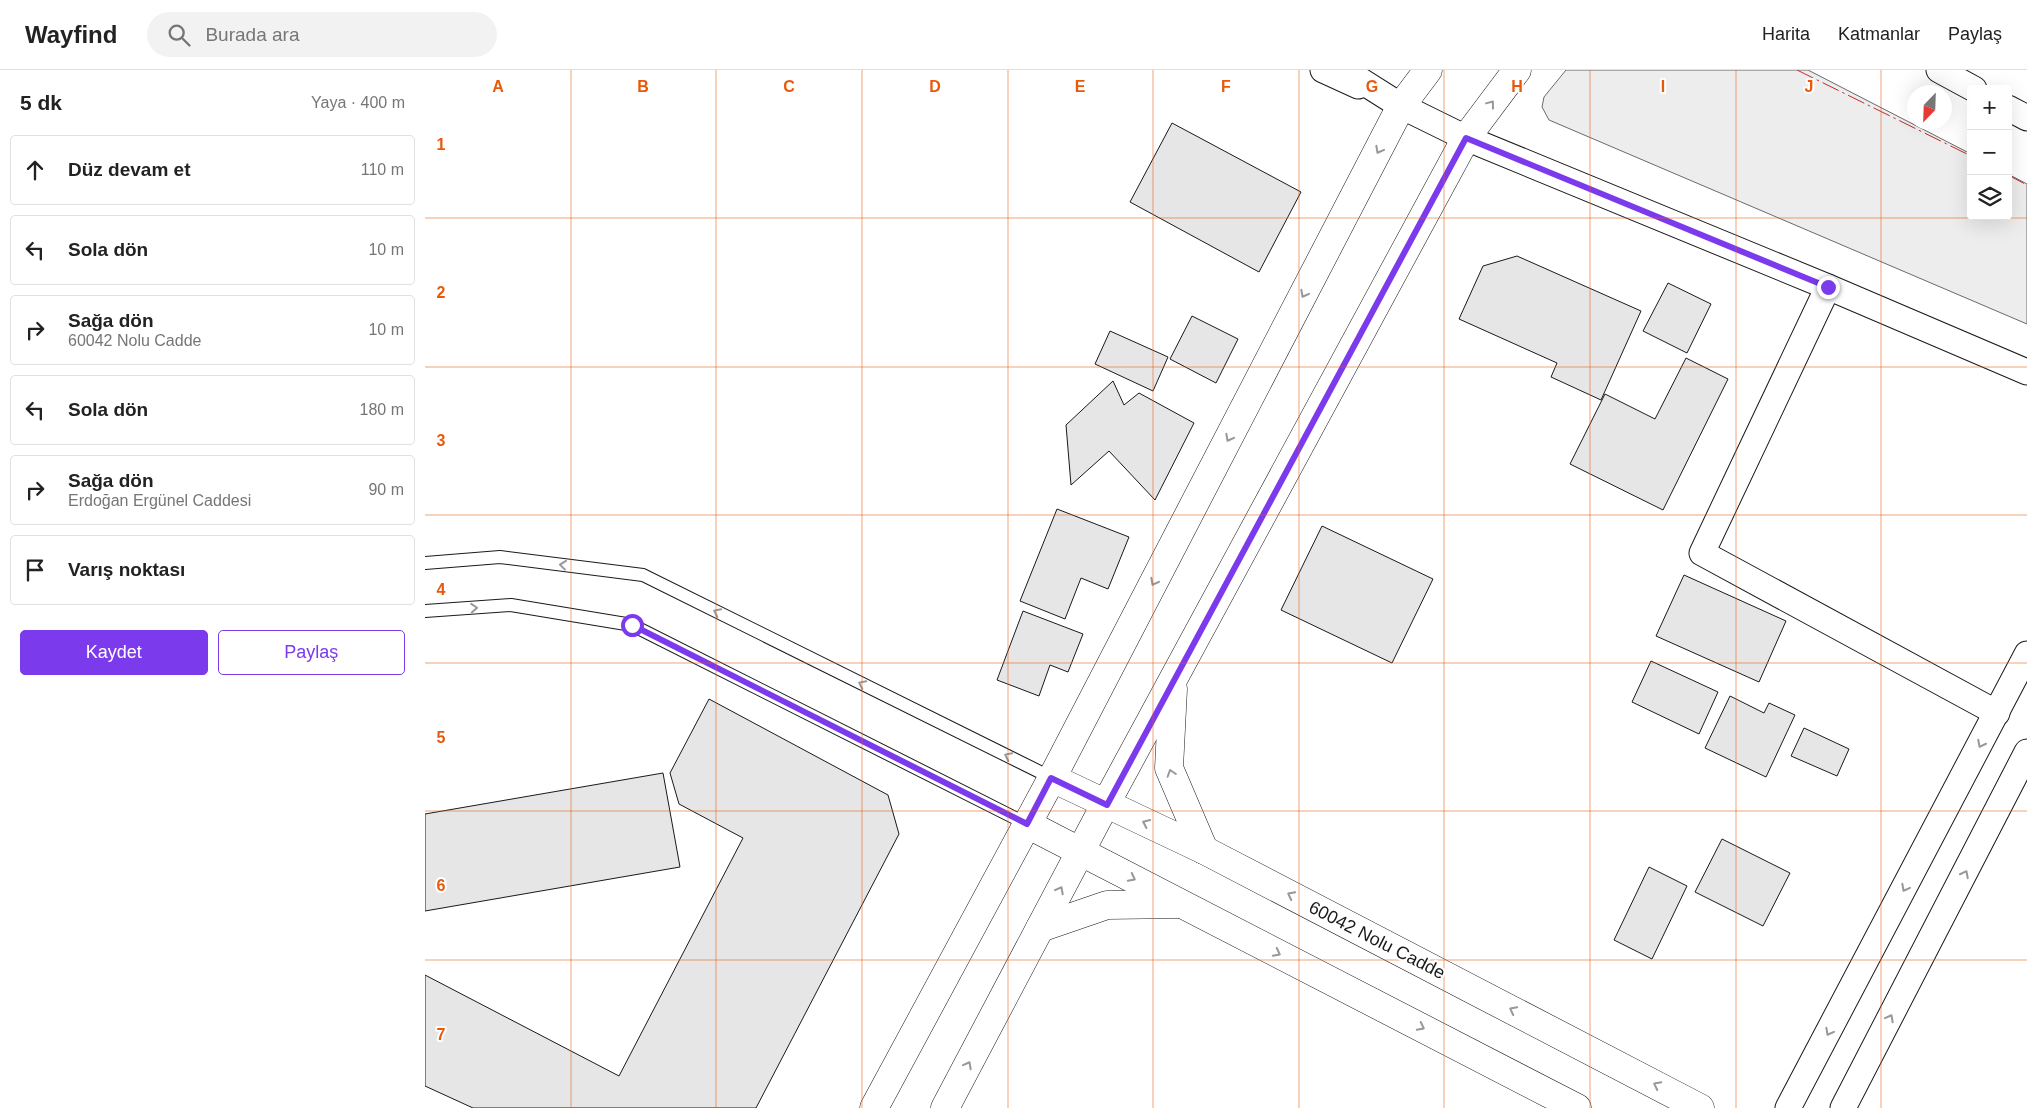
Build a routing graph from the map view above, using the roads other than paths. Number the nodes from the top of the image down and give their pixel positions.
1 (1323, 70) edge
2 (1344, 70) edge
3 (1428, 70) edge
4 (1517, 70) edge
5 (1939, 70) edge
6 (1967, 85) edge
7 (1401, 106) junction
8 (2012, 110) edge
9 (2027, 118) edge
10 (1466, 138) junction
11 (1828, 287) junction
12 (2027, 372) edge
13 (425, 563) edge
14 (425, 611) edge
15 (2027, 654) edge
16 (1173, 680) junction
17 (1997, 713) junction
18 (2027, 752) edge
19 (1051, 778) junction
20 (1107, 805) junction
21 (1027, 824) junction
22 (1204, 850) junction
23 (1081, 852) junction
24 (1183, 904) junction
25 (1041, 928) junction
26 (1846, 1104) edge
27 (873, 1108) edge
28 (945, 1108) edge
29 (1577, 1108) edge
30 (1700, 1108) edge
31 (1788, 1108) edge

1 - 7 street
2 - 7 street
3 - 7 main road
10 -> 4 main road
5 - 6 street
7 - 10 street
7 -> 19 main road
8 - 9 street
10 - 11 street
10 - 16 main road
11 - 12 street
11 - 17 street
19 -> 13 lane
14 -> 21 lane
15 - 17 street
16 - 20 main road
22 -> 16 main road
17 -> 31 street
26 -> 18 street
19 - 20 main road, 60042 Nolu Cadde
19 - 21 main road
22 -> 20 main road, 60042 Nolu Cadde
20 - 23 main road
21 - 23 main road
21 - 27 main road
30 -> 22 main road, 60042 Nolu Cadde
23 -> 24 main road
25 -> 23 main road
24 - 25 main road
24 -> 29 main road
28 -> 25 main road

